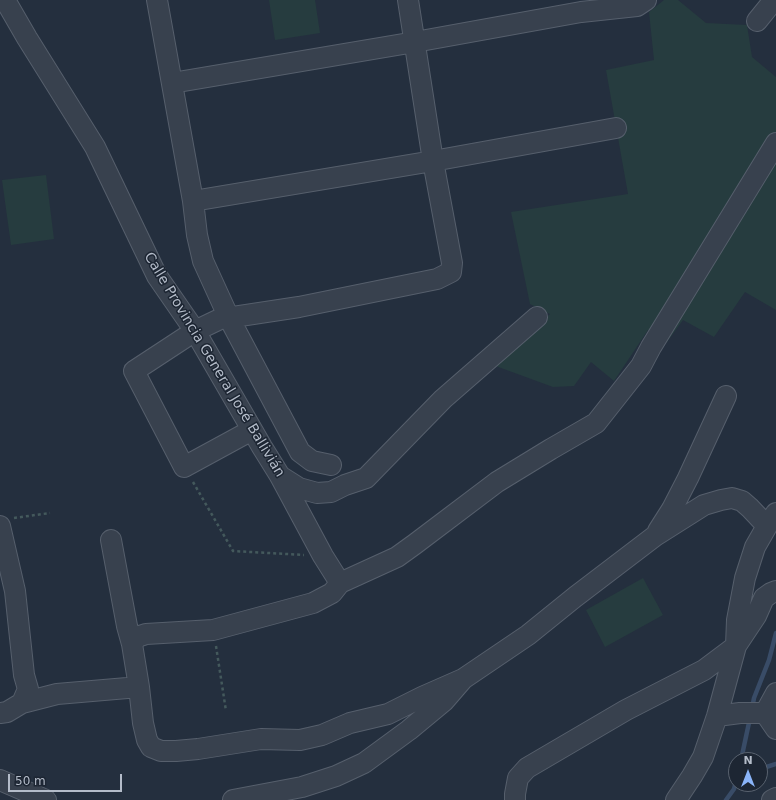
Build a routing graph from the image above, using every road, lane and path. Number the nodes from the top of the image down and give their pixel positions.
1 (5, 0) edge
2 (157, 0) edge
3 (408, 0) edge
4 (646, 0) edge
5 (774, 0) edge
6 (757, 21) dead end
7 (415, 42) junction
8 (172, 83) junction
9 (616, 128) dead end
10 (776, 143) edge
11 (433, 161) junction
12 (193, 201) junction
13 (537, 317) dead end
14 (229, 318) junction
15 (195, 331) junction
16 (726, 396) dead end
17 (252, 430) junction
18 (331, 465) dead end
19 (184, 467) junction
20 (280, 476) junction
21 (50, 513) dead end
22 (771, 519) edge
23 (4, 523) edge
24 (655, 536) junction
25 (110, 540) dead end
26 (323, 556) junction
27 (340, 584) junction
28 (776, 591) edge
29 (213, 630) junction
30 (132, 644) junction
31 (736, 646) junction
32 (463, 679) junction
33 (139, 687) junction
34 (776, 693) edge
35 (22, 703) junction
36 (226, 711) dead end
37 (0, 714) edge
38 (716, 716) junction
39 (771, 721) edge
40 (0, 780) edge
41 (776, 798) edge
42 (46, 800) edge
43 (233, 800) edge
44 (515, 800) edge
45 (676, 800) edge
46 (772, 800) edge

1 - 15 street, Calle Provincia General José Ballivián
2 - 8 street
3 - 7 street
4 - 7 street
5 - 6 street
7 - 8 street
7 - 11 street
8 - 12 street
9 - 11 street
10 - 27 street
11 - 12 street
11 - 14 street
12 - 14 street
13 - 20 street
14 - 15 street
14 - 18 street
15 - 17 street, Calle Provincia General José Ballivián
15 - 19 street
16 - 24 street
17 - 19 street
17 - 20 street, Calle Provincia General José Ballivián
19 - 26 path
20 - 26 street, Calle Provincia General José Ballivián
21 - 23 path
22 - 24 street
22 - 31 street
23 - 35 street
24 - 32 street
25 - 30 street
26 - 27 street, Calle Provincia General José Ballivián
27 - 29 street
28 - 31 street
29 - 30 street
29 - 36 path
30 - 33 street
31 - 38 street
31 - 44 street
32 - 33 street
32 - 43 street
33 - 35 street
34 - 39 street
35 - 37 street
38 - 39 street
38 - 45 street
40 - 42 street
41 - 46 street

